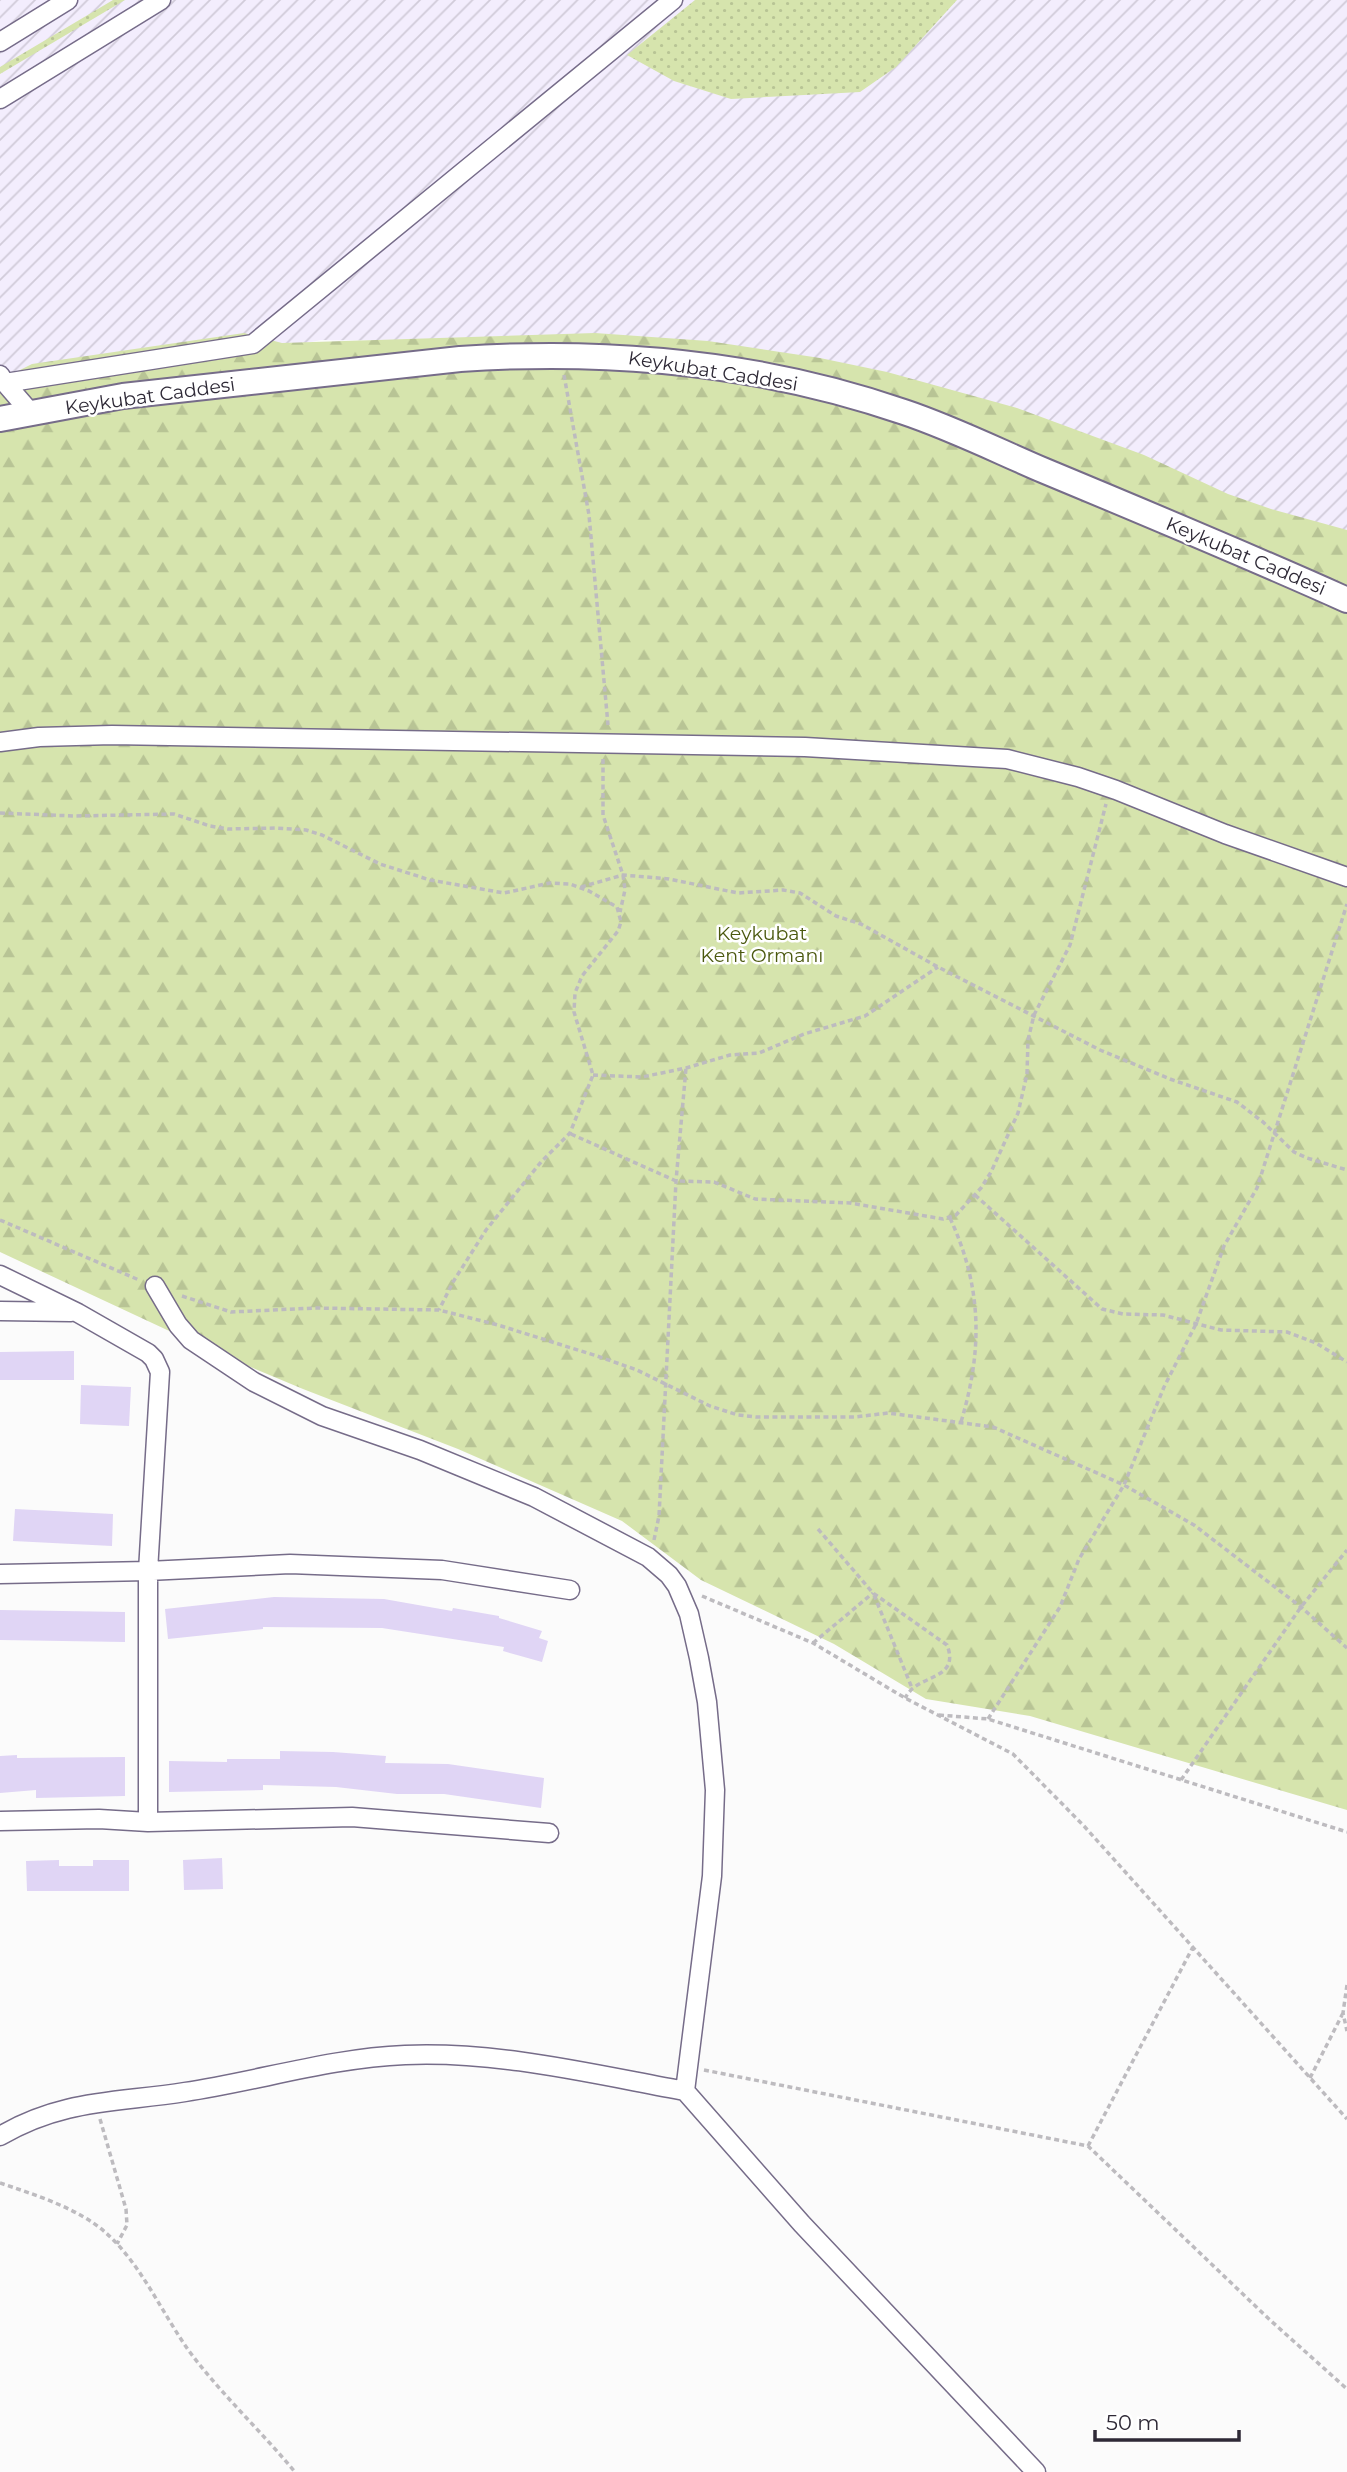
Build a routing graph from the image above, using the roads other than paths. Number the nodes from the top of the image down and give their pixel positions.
1 (68, 0) edge
2 (161, 0) edge
3 (673, 0) edge
4 (0, 42) edge
5 (0, 99) edge
6 (3, 379) edge
7 (31, 413) junction
8 (0, 419) edge
9 (1347, 600) edge
10 (0, 742) edge
11 (1347, 877) edge
12 (0, 1275) edge
13 (155, 1286) road end
14 (0, 1311) edge
15 (78, 1312) junction
16 (148, 1571) junction
17 (0, 1574) edge
18 (570, 1590) dead end
19 (0, 1821) edge
20 (148, 1822) junction
21 (549, 1833) dead end
22 (684, 2091) junction
23 (0, 2136) edge
24 (1036, 2472) edge

1 - 4 street
2 - 5 street
3 - 6 street
6 - 7 street
7 - 8 street, Keykubat Caddesi
7 - 9 street, Keykubat Caddesi
10 - 11 street
12 - 15 street
13 - 22 street
14 - 15 street
15 - 16 street
16 - 17 street
16 - 18 street
16 - 20 street
19 - 20 street
20 - 21 street
22 - 23 street
22 - 24 street

